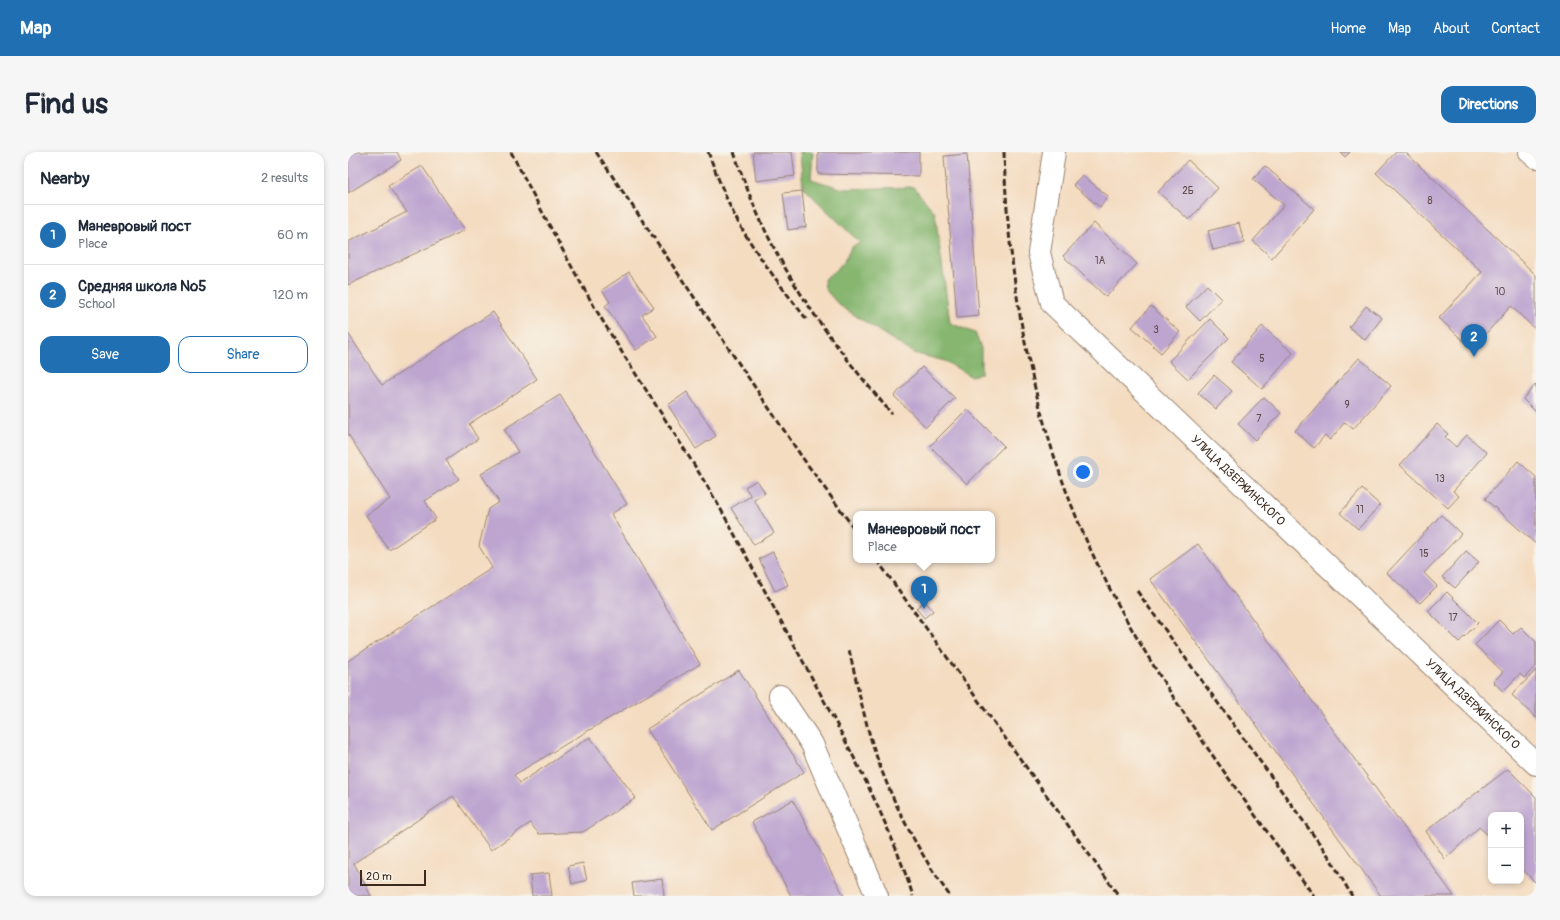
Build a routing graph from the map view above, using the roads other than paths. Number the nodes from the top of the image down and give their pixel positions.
1 (1054, 152) edge
2 (1530, 152) edge
3 (1536, 158) edge
4 (780, 696) dead end
5 (1536, 764) edge
6 (877, 896) edge

1 - 5 street, УЛИЦА ДЗЕРЖИНСКОГО
2 - 3 street
4 - 6 street

